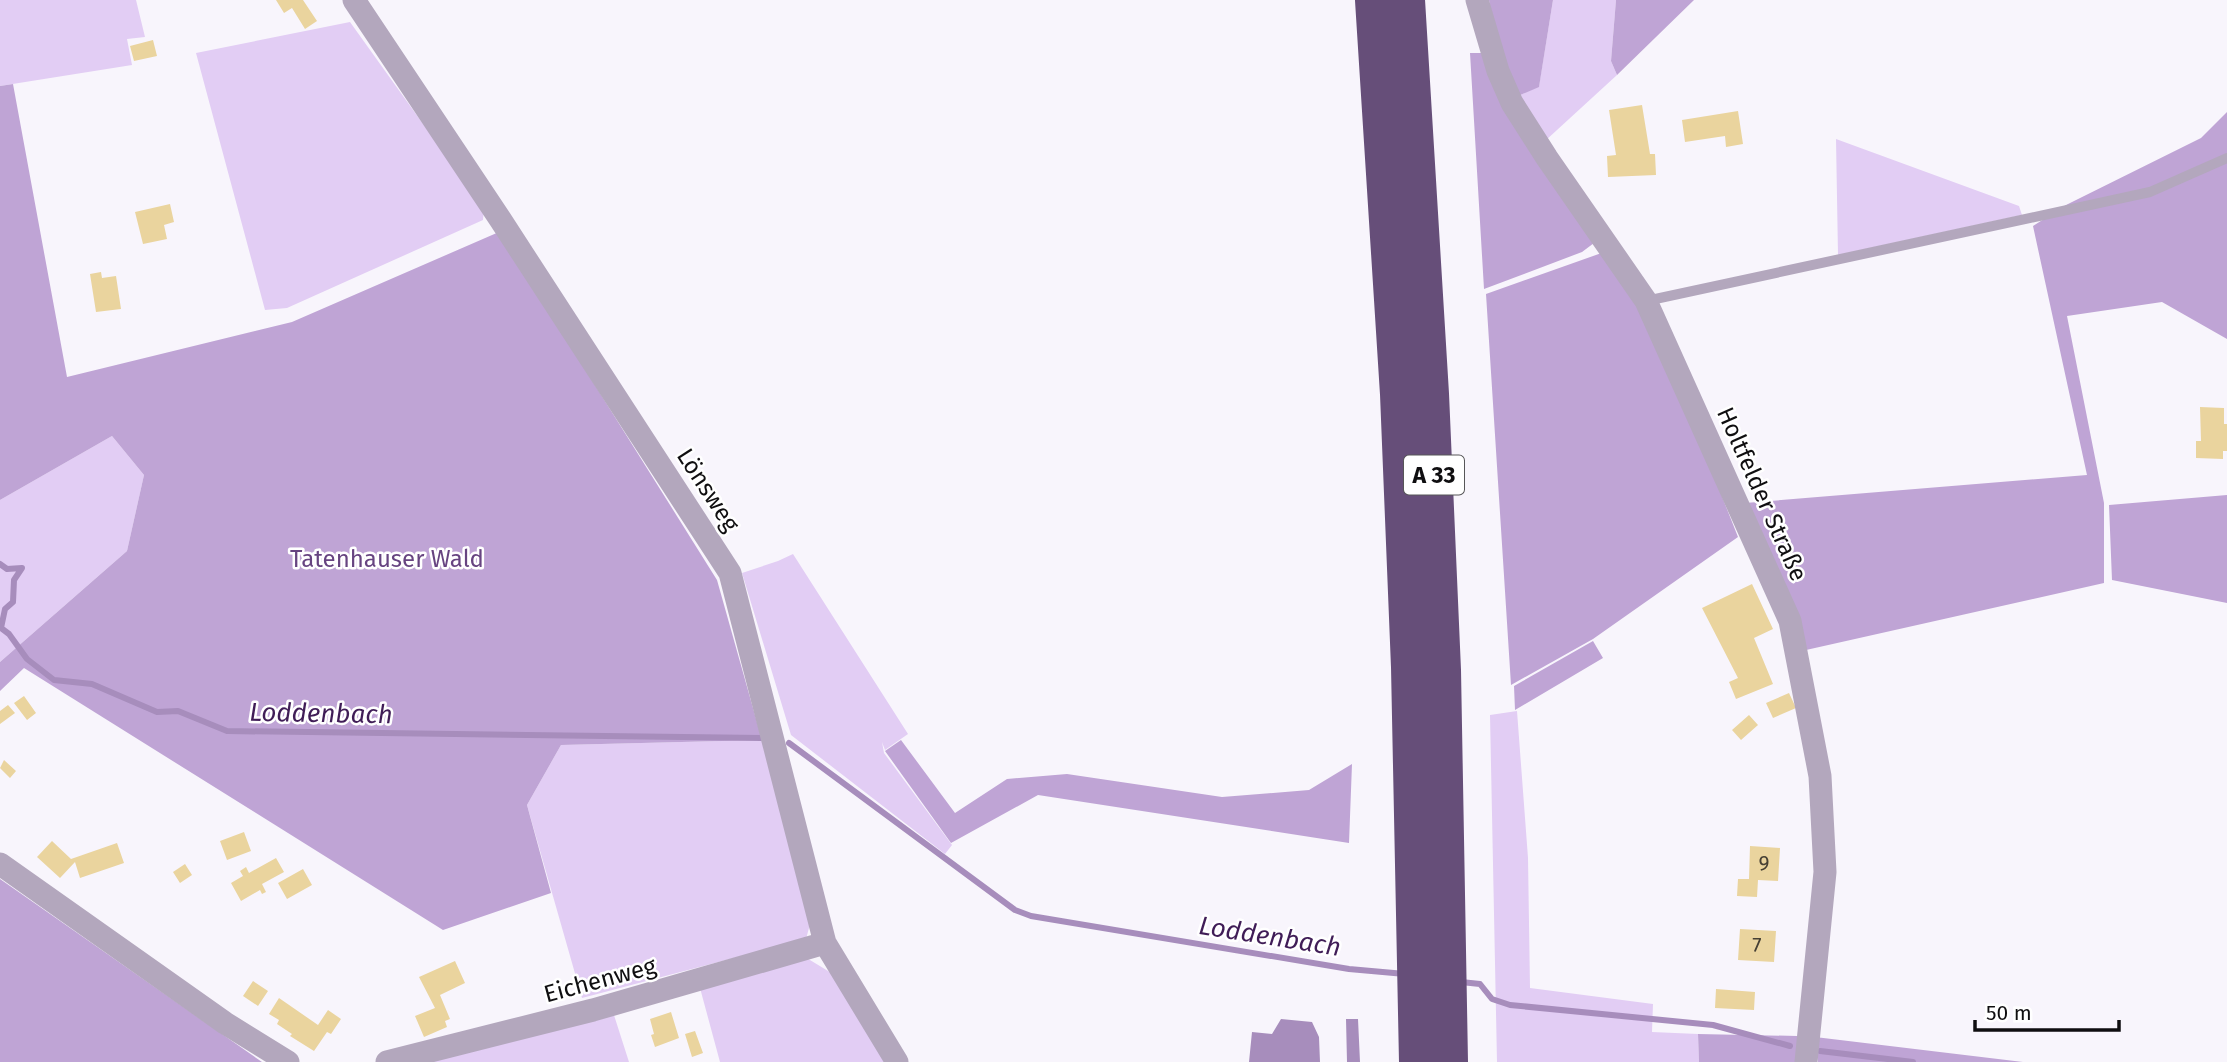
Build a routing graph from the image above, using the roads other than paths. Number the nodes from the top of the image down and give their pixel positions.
1 (354, 0) edge
2 (1374, 0) edge
3 (1406, 0) edge
4 (1478, 0) edge
5 (2227, 158) edge
6 (1646, 301) junction
7 (0, 864) edge
8 (825, 943) junction
9 (1432, 950) junction
10 (1433, 1000) junction
11 (288, 1062) edge
12 (387, 1062) edge
13 (897, 1062) edge
14 (1418, 1062) edge
15 (1450, 1062) edge
16 (1806, 1062) edge

1 - 8 street, Lönsweg
2 - 9 highway, A 33
3 - 9 highway, A 33
4 - 6 street, Holtfelder Straße
5 - 6 lane
6 - 16 street, Holtfelder Straße
7 - 11 street
8 - 12 street, Eichenweg
8 - 13 street, Lönsweg
9 - 10 highway, A 33
10 - 14 highway, A 33
10 - 15 highway, A 33

